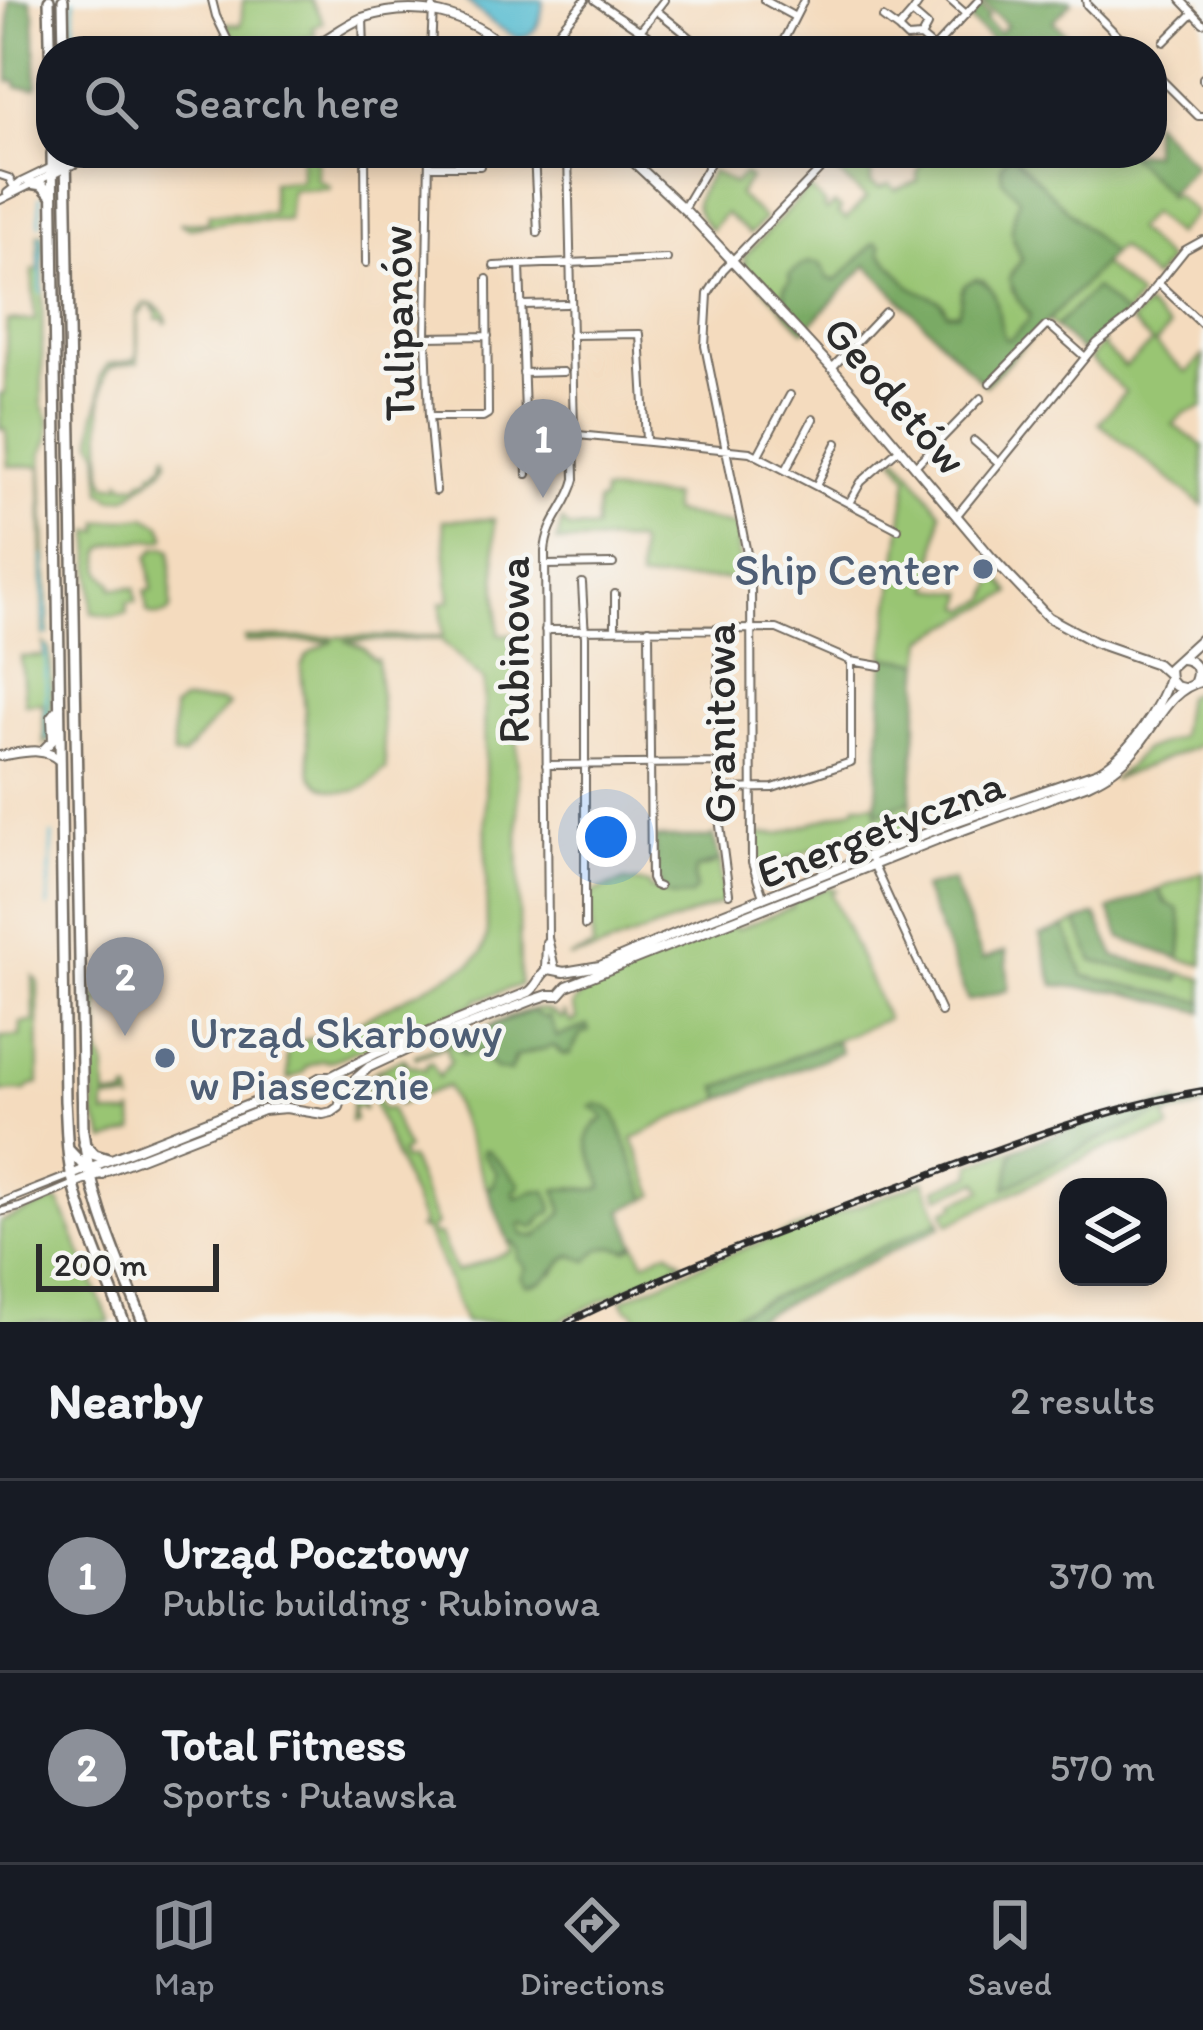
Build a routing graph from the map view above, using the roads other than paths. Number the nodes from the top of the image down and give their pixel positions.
1 (49, 0) edge
2 (64, 0) edge
3 (212, 0) edge
4 (585, 0) edge
5 (595, 0) edge
6 (664, 0) edge
7 (764, 0) edge
8 (804, 0) edge
9 (921, 0) edge
10 (950, 0) edge
11 (980, 0) edge
12 (1085, 0) edge
13 (1181, 0) edge
14 (392, 5) edge
15 (433, 8) junction
16 (656, 10) junction
17 (912, 13) junction
18 (1193, 13) junction
19 (966, 14) junction
20 (363, 17) junction
21 (795, 17) junction
22 (883, 18) dead end
23 (1203, 23) edge
24 (898, 29) junction
25 (640, 31) junction
26 (50, 36) edge
27 (64, 36) edge
28 (226, 36) edge
29 (330, 36) edge
30 (364, 36) edge
31 (432, 36) edge
32 (490, 36) edge
33 (555, 36) edge
34 (648, 36) edge
35 (688, 36) edge
36 (786, 36) edge
37 (905, 36) edge
38 (922, 36) edge
39 (946, 36) edge
40 (1118, 36) edge
41 (1167, 39) edge
42 (1167, 85) edge
43 (1203, 116) edge
44 (55, 168) edge
45 (66, 168) edge
46 (365, 168) edge
47 (428, 168) edge
48 (535, 168) edge
49 (568, 168) edge
50 (642, 168) edge
51 (707, 168) edge
52 (822, 168) edge
53 (52, 170) junction
54 (0, 175) edge
55 (30, 183) junction
56 (14, 187) junction
57 (51, 195) junction
58 (2, 198) edge
59 (683, 208) junction
60 (538, 233) dead end
61 (1203, 240) edge
62 (667, 259) dead end
63 (733, 261) junction
64 (366, 262) dead end
65 (571, 262) junction
66 (520, 265) junction
67 (494, 266) dead end
68 (487, 279) dead end
69 (1158, 283) junction
70 (566, 304) dead end
71 (521, 305) junction
72 (885, 312) dead end
73 (1203, 325) edge
74 (571, 335) junction
75 (426, 337) junction
76 (488, 337) junction
77 (1085, 357) junction
78 (832, 368) junction
79 (562, 372) dead end
80 (523, 373) junction
81 (990, 383) dead end
82 (790, 394) dead end
83 (981, 398) dead end
84 (429, 417) junction
85 (813, 419) dead end
86 (573, 435) junction
87 (526, 437) junction
88 (646, 441) junction
89 (974, 441) dead end
90 (837, 443) dead end
91 (900, 448) junction
92 (727, 449) junction
93 (758, 455) junction
94 (999, 463) junction
95 (915, 466) junction
96 (786, 470) junction
97 (526, 474) dead end
98 (816, 486) junction
99 (436, 491) dead end
100 (849, 503) junction
101 (956, 515) junction
102 (898, 529) dead end
103 (613, 564) dead end
104 (545, 565) junction
105 (582, 584) dead end
106 (615, 594) dead end
107 (718, 628) junction
108 (752, 628) junction
109 (615, 629) junction
110 (649, 629) junction
111 (545, 630) junction
112 (583, 630) junction
113 (1203, 638) edge
114 (1134, 655) junction
115 (1177, 660) junction
116 (851, 661) junction
117 (880, 665) dead end
118 (1168, 676) junction
119 (1196, 677) edge
120 (60, 707) junction
121 (42, 750) junction
122 (0, 756) edge
123 (61, 763) junction
124 (650, 763) junction
125 (719, 763) junction
126 (585, 764) junction
127 (546, 765) junction
128 (719, 789) junction
129 (753, 789) junction
130 (871, 860) junction
131 (658, 886) dead end
132 (729, 894) dead end
133 (766, 902) junction
134 (585, 926) dead end
135 (554, 970) junction
136 (540, 983) junction
137 (567, 986) junction
138 (548, 995) junction
139 (940, 1012) dead end
140 (330, 1077) junction
141 (309, 1084) junction
142 (343, 1094) junction
143 (319, 1113) junction
144 (84, 1144) junction
145 (68, 1148) junction
146 (108, 1159) junction
147 (93, 1173) junction
148 (73, 1179) junction
149 (0, 1208) edge
150 (124, 1322) edge
151 (143, 1322) edge

1 - 26 main road
2 - 27 main road
3 - 28 street
4 - 33 street
5 - 25 street
6 - 16 street
7 - 21 street
8 - 21 street
9 - 17 street
10 - 19 street
11 - 19 street
12 - 40 street
13 - 18 street
14 - 15 street
14 - 20 street
15 - 31 street
15 - 32 street
16 - 25 street
16 - 35 street
17 - 24 street
17 - 38 street
18 - 23 street
18 - 41 street
19 - 39 street
20 - 29 street
20 - 30 street
21 - 36 street
22 - 24 street
24 - 37 street
25 - 34 street
42 - 43 street
44 - 53 street
45 - 144 main road
46 - 64 street
47 - 75 street, Tulipanów
48 - 60 street
49 - 65 street, Rubinowa
50 - 59 street, Geodetów
51 - 59 street
52 - 63 street, Granitowa
53 - 55 street
53 - 56 street
53 - 57 main road
54 - 56 street
55 - 57 main road
55 - 58 street
56 - 58 street
57 - 120 main road
59 - 63 street, Geodetów
61 - 69 street
62 - 65 street
63 - 78 street, Geodetów
63 - 92 street, Granitowa
65 - 66 street
65 - 74 street, Rubinowa
66 - 67 street
66 - 71 street
68 - 76 street
69 - 73 street
69 - 77 street
70 - 71 street
71 - 80 street
72 - 78 street
74 - 86 street, Rubinowa
74 - 88 street
75 - 76 street
75 - 84 street, Tulipanów
76 - 84 street
77 - 81 street
77 - 94 street
78 - 91 street, Geodetów
79 - 80 street
80 - 87 street
82 - 93 street
83 - 95 street
84 - 99 street, Tulipanów
85 - 96 street
86 - 87 street
86 - 88 street
86 - 104 street, Rubinowa
87 - 97 street
88 - 92 street
89 - 94 street
90 - 98 street
91 - 95 street, Geodetów
91 - 100 street
92 - 93 street
92 - 108 street, Granitowa
93 - 96 street
94 - 101 street
95 - 101 street, Geodetów
96 - 98 street
98 - 100 street
100 - 102 street
101 - 114 street, Geodetów
103 - 104 street
104 - 111 street, Rubinowa
105 - 112 street
106 - 109 street
107 - 108 street
107 - 110 street
107 - 125 street
108 - 116 street
108 - 129 street, Granitowa
109 - 110 street
109 - 112 street
110 - 124 street
111 - 112 street
111 - 127 street, Rubinowa
112 - 126 street
113 - 115 street, Energetyczna
113 - 119 street
114 - 115 street, Geodetów
114 - 118 street, Geodetów
115 - 118 street, Energetyczna
115 - 119 street, Geodetów
116 - 117 street
116 - 129 street
118 - 119 street, Geodetów
118 - 130 street, Energetyczna
119 - 130 street, Energetyczna
120 - 121 street
120 - 123 main road
121 - 122 street
121 - 123 street
123 - 145 main road
124 - 125 street
124 - 126 street
124 - 131 street
125 - 128 street
126 - 127 street
126 - 134 street
127 - 135 street, Rubinowa
128 - 129 street
128 - 132 street
129 - 133 street, Granitowa
130 - 133 street, Energetyczna
130 - 139 street
133 - 135 street, Energetyczna
133 - 137 street, Energetyczna
135 - 136 street
135 - 137 street
136 - 138 street
136 - 140 street
137 - 138 street, Energetyczna
138 - 142 street, Energetyczna
140 - 141 street
140 - 142 street
141 - 143 street
141 - 146 street
142 - 143 street, Energetyczna
143 - 147 street
144 - 146 main road
144 - 147 main road
145 - 147 main road
145 - 148 main road
146 - 147 street
147 - 148 street
147 - 151 main road
148 - 149 street
148 - 150 main road

